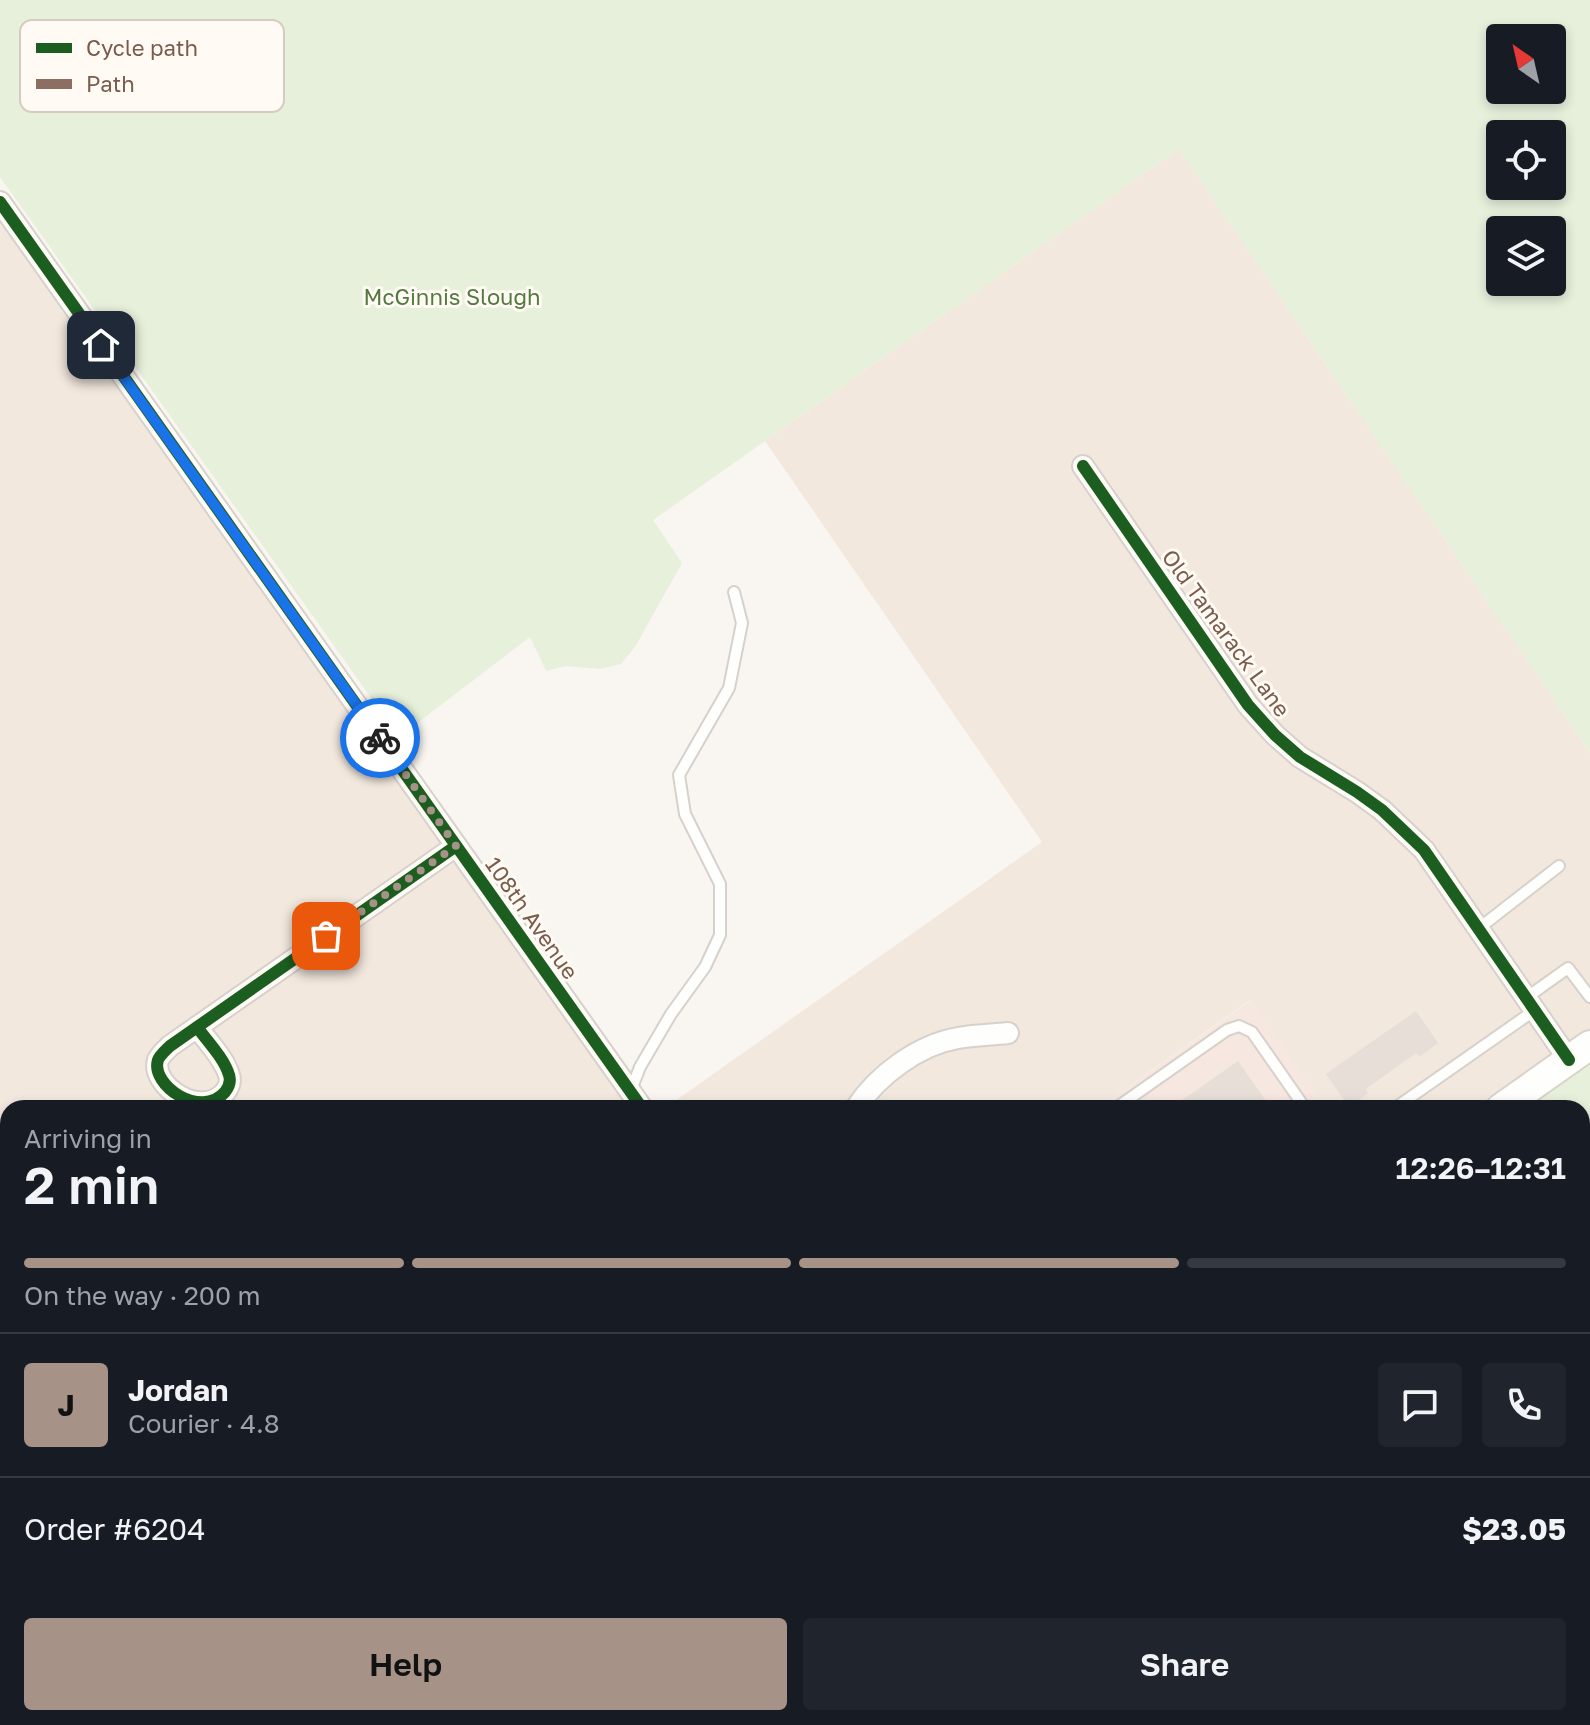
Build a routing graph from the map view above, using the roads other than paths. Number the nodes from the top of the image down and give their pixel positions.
1 (0, 202) edge
2 (1083, 466) dead end
3 (734, 592) dead end
4 (456, 846) junction
5 (1559, 866) dead end
6 (1478, 929) junction
7 (1590, 997) edge
8 (1530, 1004) junction
9 (197, 1027) dead end
10 (1008, 1033) dead end
11 (1580, 1053) edge
12 (636, 1100) edge
13 (861, 1100) edge
14 (1127, 1100) edge
15 (1299, 1100) edge
16 (1405, 1100) edge
17 (1512, 1100) edge

1 - 4 street, 108th Avenue
2 - 6 street, Old Tamarack Lane
3 - 12 lane
4 - 9 street
4 - 12 street, 108th Avenue
5 - 6 lane
6 - 8 street, Old Tamarack Lane
7 - 8 lane
8 - 11 street, Old Tamarack Lane
8 - 16 lane
10 - 13 street
11 - 17 main road
14 - 15 lane

